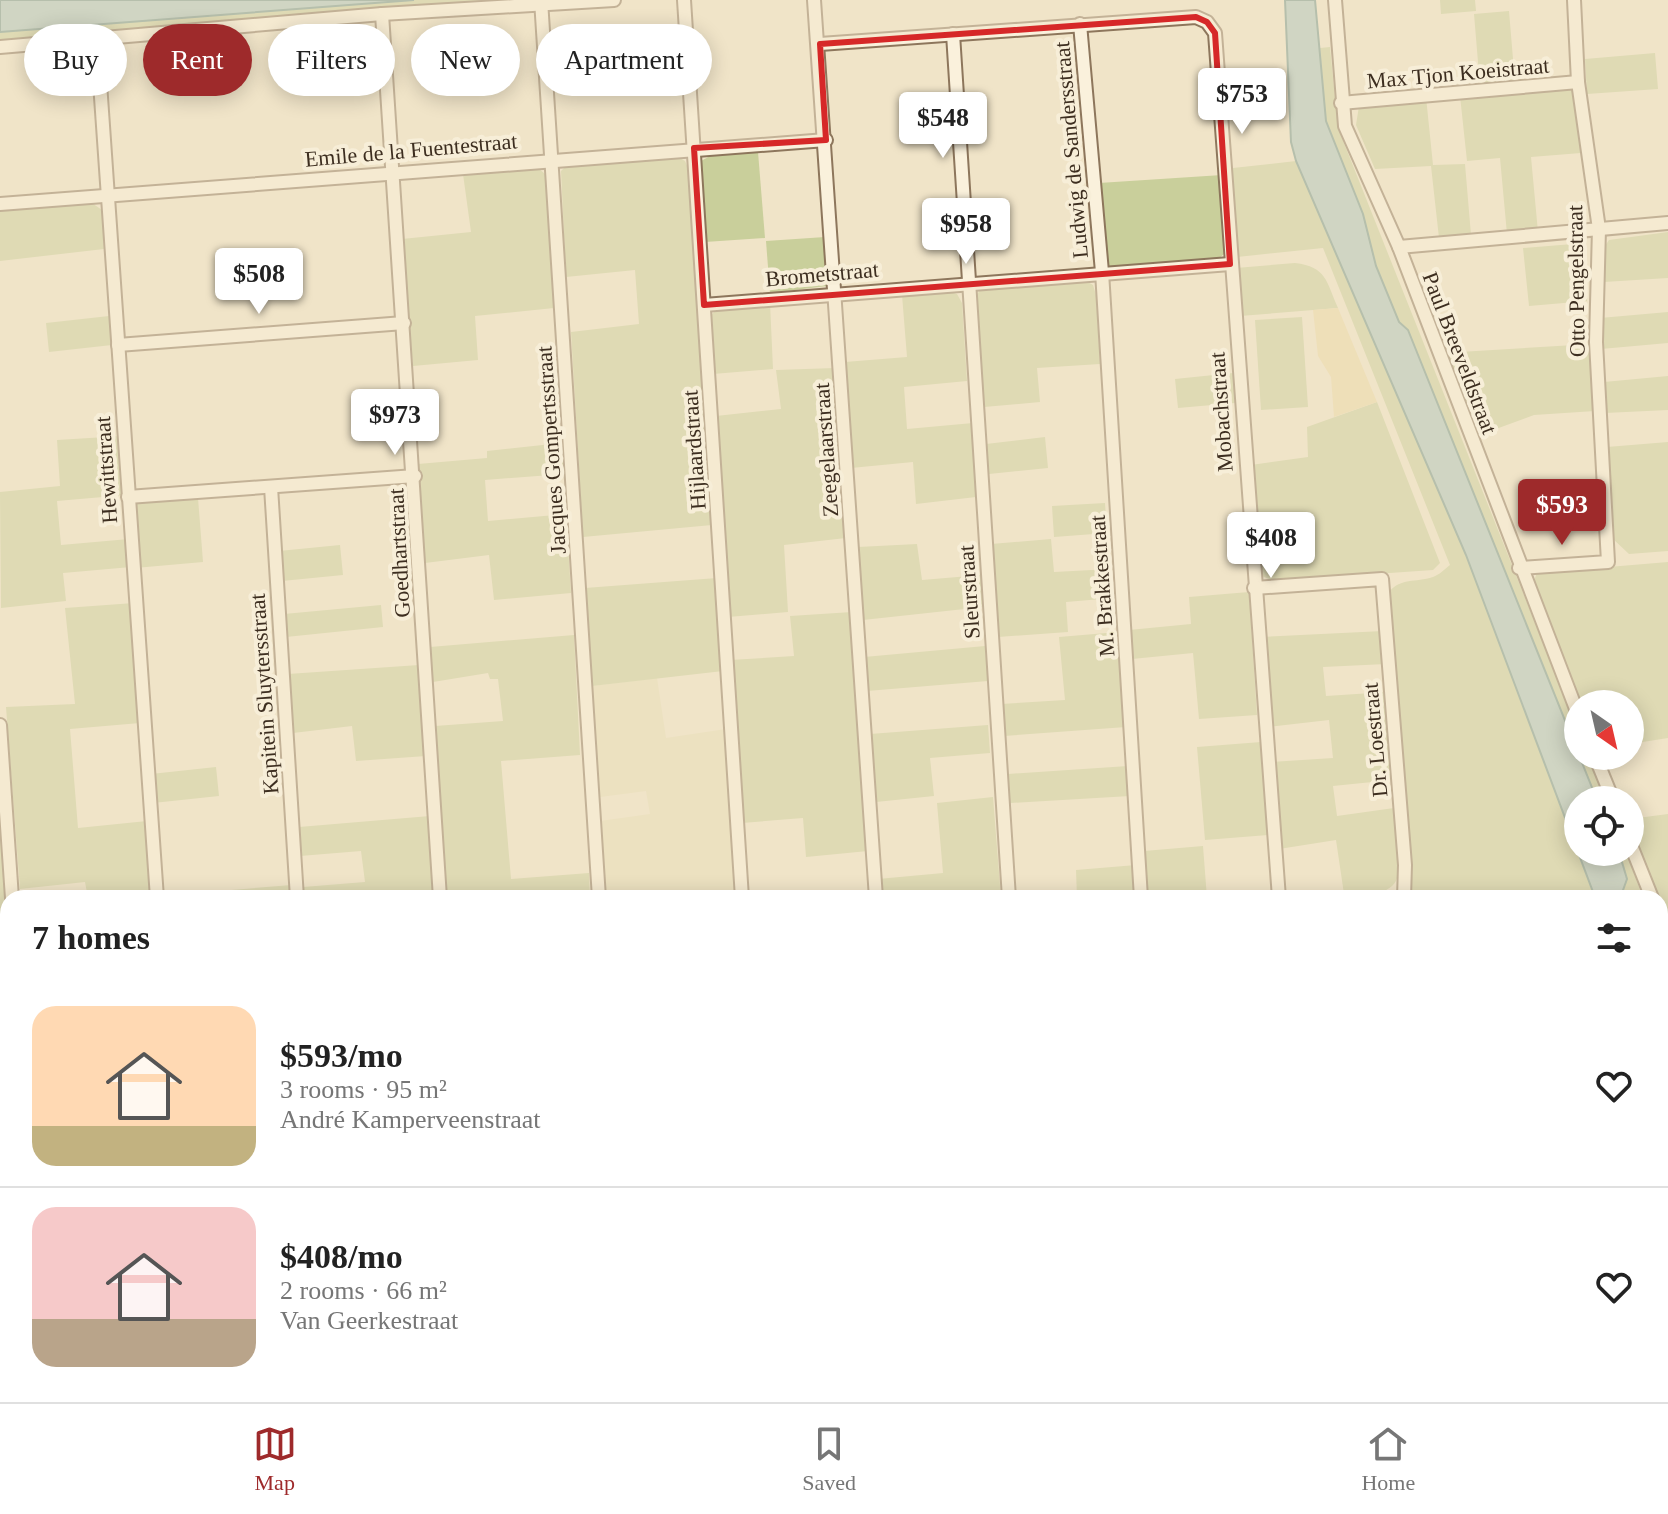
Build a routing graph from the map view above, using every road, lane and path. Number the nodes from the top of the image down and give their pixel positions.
1 (614, 0) edge
2 (684, 0) edge
3 (814, 0) edge
4 (1335, 0) edge
5 (1574, 0) edge
6 (542, 2) edge
7 (382, 14) junction
8 (1080, 24) junction
9 (953, 34) junction
10 (127, 37) edge
11 (820, 44) junction
12 (24, 45) edge
13 (0, 47) edge
14 (1578, 82) junction
15 (101, 96) edge
16 (1341, 103) junction
17 (826, 140) junction
18 (694, 148) junction
19 (553, 159) junction
20 (393, 172) junction
21 (107, 193) junction
22 (0, 204) edge
23 (1668, 223) edge
24 (1599, 229) junction
25 (1399, 247) junction
26 (1230, 264) junction
27 (1102, 272) junction
28 (968, 283) junction
29 (836, 292) junction
30 (704, 305) junction
31 (404, 323) junction
32 (118, 345) junction
33 (415, 476) junction
34 (271, 487) junction
35 (128, 497) junction
36 (1519, 568) junction
37 (1254, 588) junction
38 (1568, 690) edge
39 (0, 725) edge
40 (1639, 866) edge
41 (11, 890) edge
42 (156, 890) edge
43 (296, 890) edge
44 (440, 890) edge
45 (599, 890) edge
46 (741, 890) edge
47 (875, 890) edge
48 (1008, 890) edge
49 (1141, 890) edge
50 (1278, 890) edge
51 (1404, 890) edge
52 (1649, 890) edge

1 - 6 street
2 - 18 street, Hijlaardstraat
3 - 11 street, Zeegelaarstraat
4 - 16 street, Paul Breeveldstraat
5 - 14 street, Otto Pengelstraat
6 - 7 street
6 - 19 street, Jacques Gompertsstraat
7 - 10 street
7 - 20 street, Goedhartstraat
8 - 9 street
8 - 26 street, Mobachstraat
8 - 27 street, Ludwig de Sandersstraat
9 - 11 street
9 - 28 street, Sleurstraat
11 - 17 street, Zeegelaarstraat
12 - 13 street
14 - 16 street, Max Tjon Koeistraat
14 - 24 street, Otto Pengelstraat
15 - 21 street, Hewittstraat
16 - 25 street, Paul Breeveldstraat
17 - 18 street, Emile de la Fuentestraat
17 - 29 street, Zeegelaarstraat
18 - 19 street, Emile de la Fuentestraat
18 - 30 street, Hijlaardstraat
19 - 20 street, Emile de la Fuentestraat
19 - 45 street, Jacques Gompertsstraat
20 - 21 street, Emile de la Fuentestraat
20 - 31 street, Goedhartstraat
21 - 22 street, Emile de la Fuentestraat
21 - 32 street, Hewittstraat
23 - 24 street
24 - 25 street
24 - 36 street, Otto Pengelstraat
25 - 36 street, Paul Breeveldstraat
26 - 27 street, Brometstraat
26 - 37 street, Mobachstraat
27 - 28 street, Brometstraat
27 - 49 street, M. Brakkestraat
28 - 29 street, Brometstraat
28 - 48 street, Sleurstraat
29 - 30 street, Brometstraat
29 - 47 street, Zeegelaarstraat
30 - 46 street, Hijlaardstraat
31 - 32 street
31 - 33 street, Goedhartstraat
32 - 35 street, Hewittstraat
33 - 34 street
33 - 44 street, Goedhartstraat
34 - 35 street
34 - 43 street, Kapitein Sluytersstraat
35 - 42 street, Hewittstraat
36 - 38 street, Paul Breeveldstraat
37 - 50 street, Mobachstraat
37 - 51 street, Dr. Loestraat
39 - 41 street
40 - 52 street

